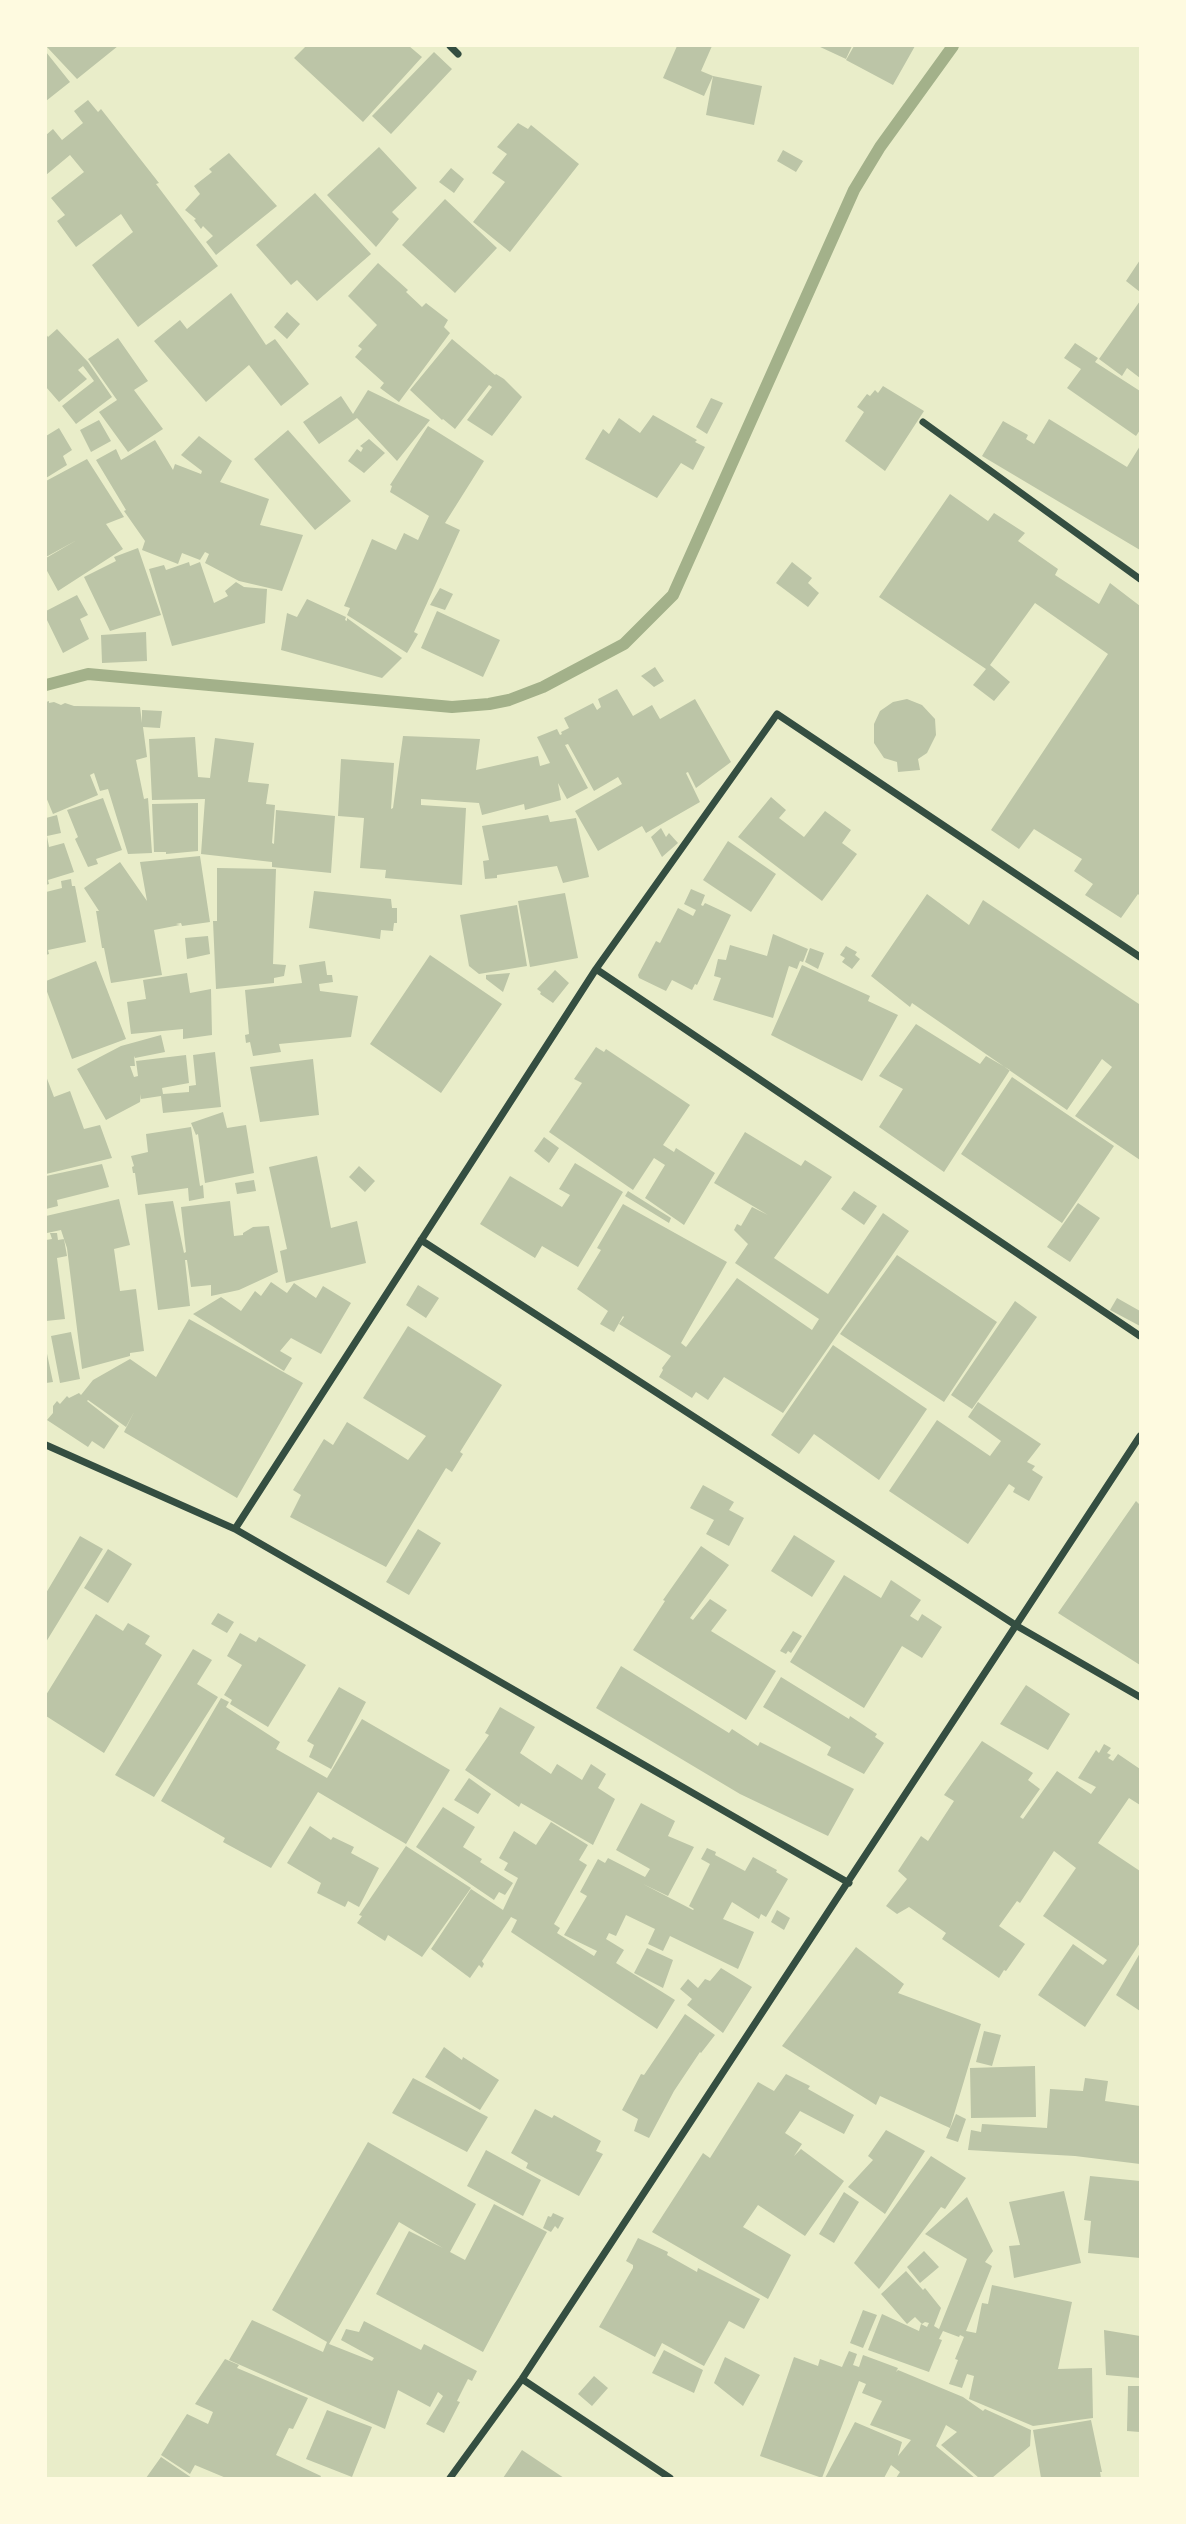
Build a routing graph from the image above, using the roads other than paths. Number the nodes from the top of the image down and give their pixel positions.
1 (450, 46) edge
2 (458, 54) dead end
3 (923, 422) dead end
4 (1140, 579) edge
5 (1140, 957) edge
6 (596, 969) junction
7 (421, 1240) junction
8 (1140, 1336) edge
9 (1140, 1436) edge
10 (46, 1445) edge
11 (235, 1529) junction
12 (1017, 1626) junction
13 (1140, 1697) edge
14 (849, 1883) junction
15 (523, 2379) junction
16 (450, 2479) edge
17 (670, 2479) edge

1 - 2 street
3 - 4 street
5 - 6 street
6 - 7 street
6 - 8 street
7 - 11 street
7 - 12 street
9 - 12 street
10 - 11 street
11 - 14 street
12 - 13 street
12 - 14 street
14 - 15 street
15 - 16 street
15 - 17 street

